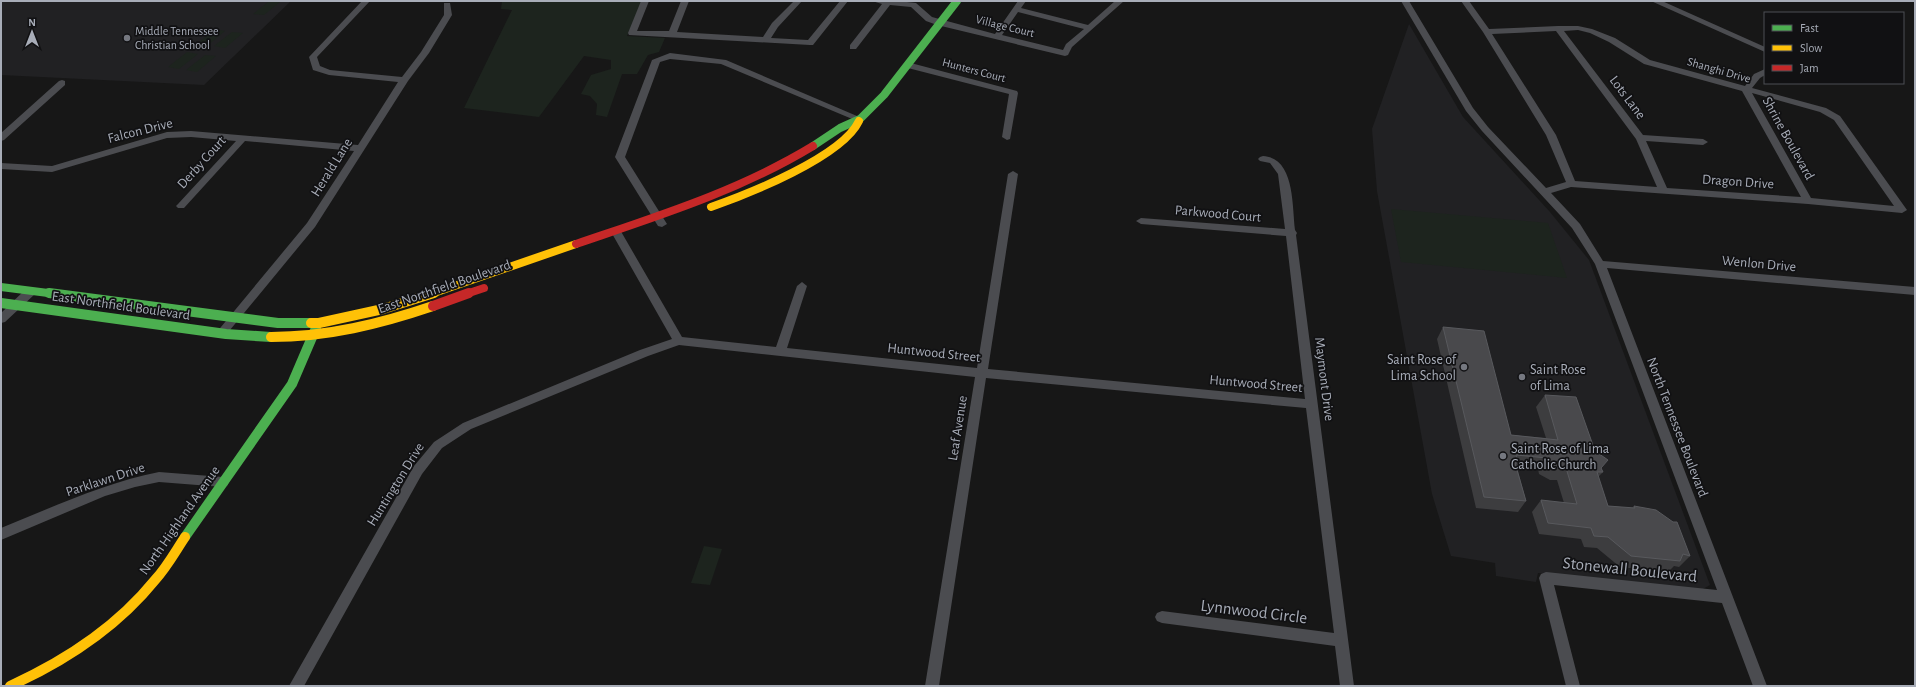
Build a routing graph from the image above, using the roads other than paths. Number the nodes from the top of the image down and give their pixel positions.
1 (366, 1) edge
2 (645, 1) edge
3 (685, 1) edge
4 (798, 1) edge
5 (844, 1) edge
6 (876, 1) edge
7 (957, 1) edge
8 (1022, 1) edge
9 (1120, 1) edge
10 (1405, 1) edge
11 (1465, 1) edge
12 (1655, 1) edge
13 (888, 2) junction
14 (447, 5) dead end
15 (1016, 9) junction
16 (940, 23) junction
17 (1090, 28) junction
18 (1558, 28) junction
19 (1487, 32) junction
20 (672, 34) junction
21 (997, 36) junction
22 (765, 40) junction
23 (853, 47) dead end
24 (1764, 50) edge
25 (907, 65) junction
26 (1764, 72) edge
27 (404, 80) junction
28 (62, 83) dead end
29 (1746, 90) junction
30 (860, 119) junction
31 (1007, 137) dead end
32 (1, 138) edge
33 (242, 138) junction
34 (1640, 138) junction
35 (1703, 142) dead end
36 (359, 148) junction
37 (1263, 159) dead end
38 (1, 166) edge
39 (1013, 174) dead end
40 (1571, 184) junction
41 (1663, 190) junction
42 (1544, 192) junction
43 (1808, 201) junction
44 (181, 206) dead end
45 (1902, 210) joint
46 (655, 215) junction
47 (1141, 221) dead end
48 (662, 224) junction
49 (1292, 234) junction
50 (616, 237) junction
51 (1600, 264) junction
52 (496, 284) dead end
53 (802, 286) dead end
54 (1, 287) edge
55 (1915, 290) edge
56 (31, 291) junction
57 (1, 302) edge
58 (16, 305) junction
59 (233, 318) junction
60 (1, 319) edge
61 (319, 323) junction
62 (221, 333) junction
63 (312, 337) junction
64 (679, 341) junction
65 (780, 353) junction
66 (981, 373) junction
67 (1313, 404) junction
68 (223, 482) junction
69 (1, 534) edge
70 (1726, 597) junction
71 (1162, 617) dead end
72 (1341, 640) junction
73 (10, 686) edge
74 (296, 686) edge
75 (932, 686) edge
76 (1347, 686) edge
77 (1573, 686) edge
78 (1760, 686) edge

1 - 27 street
2 - 20 street
3 - 20 street
4 - 22 street
5 - 22 street
6 - 13 street, Village Court
7 - 16 main road, East Northfield Boulevard
8 - 15 street
9 - 17 street
10 - 42 street, North Tennessee Boulevard
11 - 19 street
12 - 24 street
13 - 16 street, Village Court
13 - 23 street
14 - 27 street, Herald Lane
15 - 17 street
15 - 21 street
16 - 21 street, Village Court
16 - 25 main road, East Northfield Boulevard
17 - 21 street, Village Court
18 - 19 street, Shanghi Drive
18 - 29 street, Shanghi Drive
18 - 34 street, Lots Lane
19 - 40 street
20 - 22 street
25 - 30 main road, East Northfield Boulevard
25 - 31 street, Hunters Court
26 - 29 street, Shrine Boulevard
27 - 36 street, Herald Lane
28 - 32 street
29 - 43 street, Shrine Boulevard
29 - 45 street, Shanghi Drive
30 - 46 main road, East Northfield Boulevard
30 - 46 street
30 - 48 main road, East Northfield Boulevard
33 - 36 street, Falcon Drive
33 - 38 street, Falcon Drive
33 - 44 street, Derby Court
34 - 35 street
34 - 41 street, Lots Lane
36 - 59 street, Herald Lane
37 - 49 street, Maymont Drive
39 - 66 street, Leaf Avenue
40 - 41 street, Dragon Drive
40 - 42 street
41 - 43 street, Dragon Drive
42 - 51 street, North Tennessee Boulevard
43 - 45 street, Dragon Drive
46 - 48 street
46 - 50 main road, East Northfield Boulevard
47 - 49 street, Parkwood Court
48 - 50 main road, East Northfield Boulevard
49 - 67 street, Maymont Drive
50 - 61 main road, East Northfield Boulevard
50 - 64 street
51 - 55 street, Wenlon Drive
51 - 70 street, North Tennessee Boulevard
52 - 63 main road, East Northfield Boulevard
53 - 65 street
54 - 56 main road, East Northfield Boulevard
56 - 58 street
56 - 59 main road, East Northfield Boulevard
57 - 58 main road, East Northfield Boulevard
58 - 60 street
58 - 62 main road, East Northfield Boulevard
59 - 61 main road, East Northfield Boulevard
59 - 62 street, Herald Lane
61 - 63 main road, North Highland Avenue
62 - 63 main road, East Northfield Boulevard
63 - 68 main road, North Highland Avenue
64 - 65 street, Huntwood Street
64 - 74 street, Huntington Drive
65 - 66 street, Huntwood Street
66 - 67 street, Huntwood Street
66 - 75 street, Leaf Avenue
67 - 72 street, Maymont Drive
68 - 69 street, Parklawn Drive
68 - 73 main road, North Highland Avenue
70 - 77 street, Stonewall Boulevard
70 - 78 street, North Tennessee Boulevard
71 - 72 street, Lynnwood Circle
72 - 76 street, Maymont Drive

